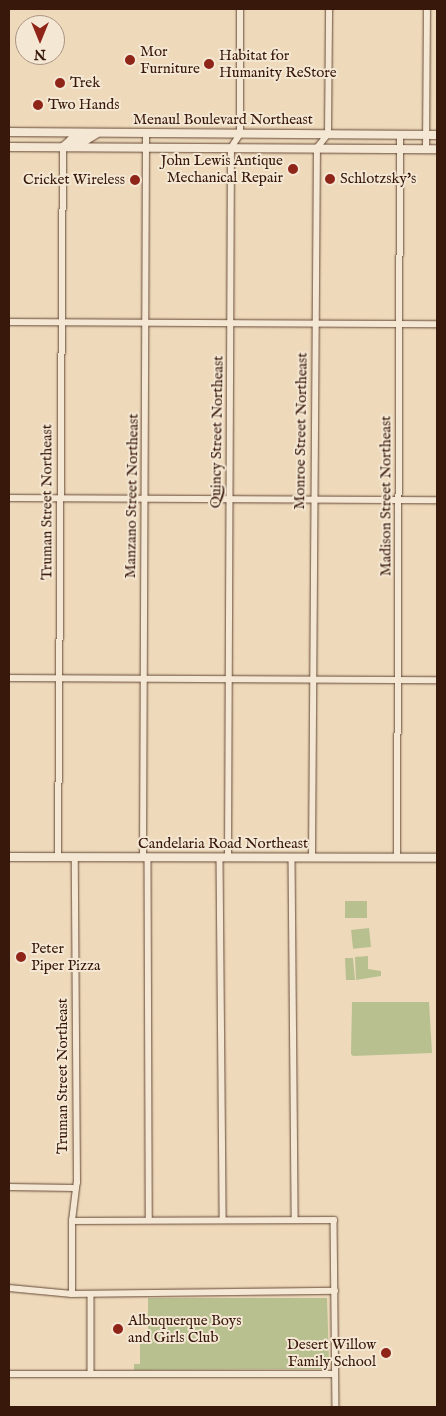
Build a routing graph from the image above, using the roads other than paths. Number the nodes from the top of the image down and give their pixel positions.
1 (240, 9) edge
2 (329, 9) edge
3 (427, 9) edge
4 (9, 132) edge
5 (98, 133) junction
6 (146, 134) junction
7 (240, 134) junction
8 (328, 134) junction
9 (400, 135) junction
10 (437, 135) edge
11 (426, 136) junction
12 (9, 147) edge
13 (63, 147) junction
14 (146, 147) junction
15 (231, 148) junction
16 (316, 148) junction
17 (400, 149) junction
18 (426, 149) junction
19 (437, 149) edge
20 (9, 322) edge
21 (60, 322) junction
22 (147, 323) junction
23 (231, 323) junction
24 (315, 323) junction
25 (399, 324) junction
26 (437, 324) edge
27 (9, 498) edge
28 (60, 498) junction
29 (144, 499) junction
30 (229, 499) junction
31 (313, 500) junction
32 (398, 500) junction
33 (437, 500) edge
34 (9, 678) edge
35 (59, 678) junction
36 (228, 678) junction
37 (143, 679) junction
38 (313, 679) junction
39 (397, 680) junction
40 (437, 680) edge
41 (9, 857) edge
42 (58, 857) junction
43 (397, 857) junction
44 (76, 858) junction
45 (145, 858) junction
46 (224, 858) junction
47 (292, 858) junction
48 (312, 858) junction
49 (437, 858) edge
50 (9, 1188) edge
51 (74, 1188) junction
52 (295, 1219) junction
53 (150, 1220) junction
54 (223, 1220) junction
55 (72, 1221) junction
56 (9, 1288) edge
57 (335, 1292) junction
58 (72, 1294) junction
59 (91, 1294) junction
60 (9, 1374) edge
61 (91, 1374) junction
62 (335, 1374) junction
63 (336, 1407) edge

1 - 7 street
2 - 8 street
3 - 11 street
4 - 5 main road, Menaul Boulevard Northeast
5 - 6 main road, Menaul Boulevard Northeast
5 - 13 main road
6 - 7 main road, Menaul Boulevard Northeast
6 - 14 street, Manzano Street Northeast
7 - 8 main road, Menaul Boulevard Northeast
7 - 15 street
8 - 9 main road, Menaul Boulevard Northeast
8 - 16 street
9 - 11 main road, Menaul Boulevard Northeast
9 - 17 street, Madison Street Northeast
10 - 11 main road, Menaul Boulevard Northeast
11 - 18 street
12 - 13 main road, Menaul Boulevard Northeast
13 - 14 main road, Menaul Boulevard Northeast
13 - 21 street, Truman Street Northeast
14 - 15 main road, Menaul Boulevard Northeast
14 - 22 street, Manzano Street Northeast
15 - 16 main road, Menaul Boulevard Northeast
15 - 23 street, Quincy Street Northeast
16 - 17 main road, Menaul Boulevard Northeast
16 - 24 street, Monroe Street Northeast
17 - 18 main road, Menaul Boulevard Northeast
17 - 25 street, Madison Street Northeast
18 - 19 main road, Menaul Boulevard Northeast
20 - 21 street
21 - 22 street
21 - 28 street, Truman Street Northeast
22 - 23 street
22 - 29 street, Manzano Street Northeast
23 - 24 street
23 - 30 street, Quincy Street Northeast
24 - 25 street
24 - 31 street, Monroe Street Northeast
25 - 26 street
25 - 32 street, Madison Street Northeast
27 - 28 street
28 - 29 street
28 - 35 street, Truman Street Northeast
29 - 30 street
29 - 37 street, Manzano Street Northeast
30 - 31 street
30 - 36 street, Quincy Street Northeast
31 - 32 street
31 - 38 street, Monroe Street Northeast
32 - 33 street
32 - 39 street, Madison Street Northeast
34 - 35 street
35 - 37 street
35 - 42 street, Truman Street Northeast
36 - 37 street
36 - 38 street
36 - 46 street, Quincy Street Northeast
37 - 45 street, Manzano Street Northeast
38 - 39 street
38 - 48 street, Monroe Street Northeast
39 - 40 street
39 - 43 street, Madison Street Northeast
41 - 42 main road, Candelaria Road Northeast
42 - 44 main road, Candelaria Road Northeast
43 - 48 main road, Candelaria Road Northeast
43 - 49 main road, Candelaria Road Northeast
44 - 45 main road, Candelaria Road Northeast
44 - 51 street, Truman Street Northeast
45 - 46 main road, Candelaria Road Northeast
45 - 53 street, Manzano Street Northeast
46 - 47 main road, Candelaria Road Northeast
46 - 54 street, Quincy Street Northeast
47 - 48 main road, Candelaria Road Northeast
47 - 52 street
50 - 51 street
51 - 55 street, Truman Street Northeast
52 - 54 street
52 - 57 street
53 - 54 street
53 - 55 street
55 - 58 street, Truman Street Northeast
56 - 58 street
57 - 59 street
57 - 62 street
58 - 59 street
59 - 61 street
60 - 61 street
61 - 62 street
62 - 63 street

